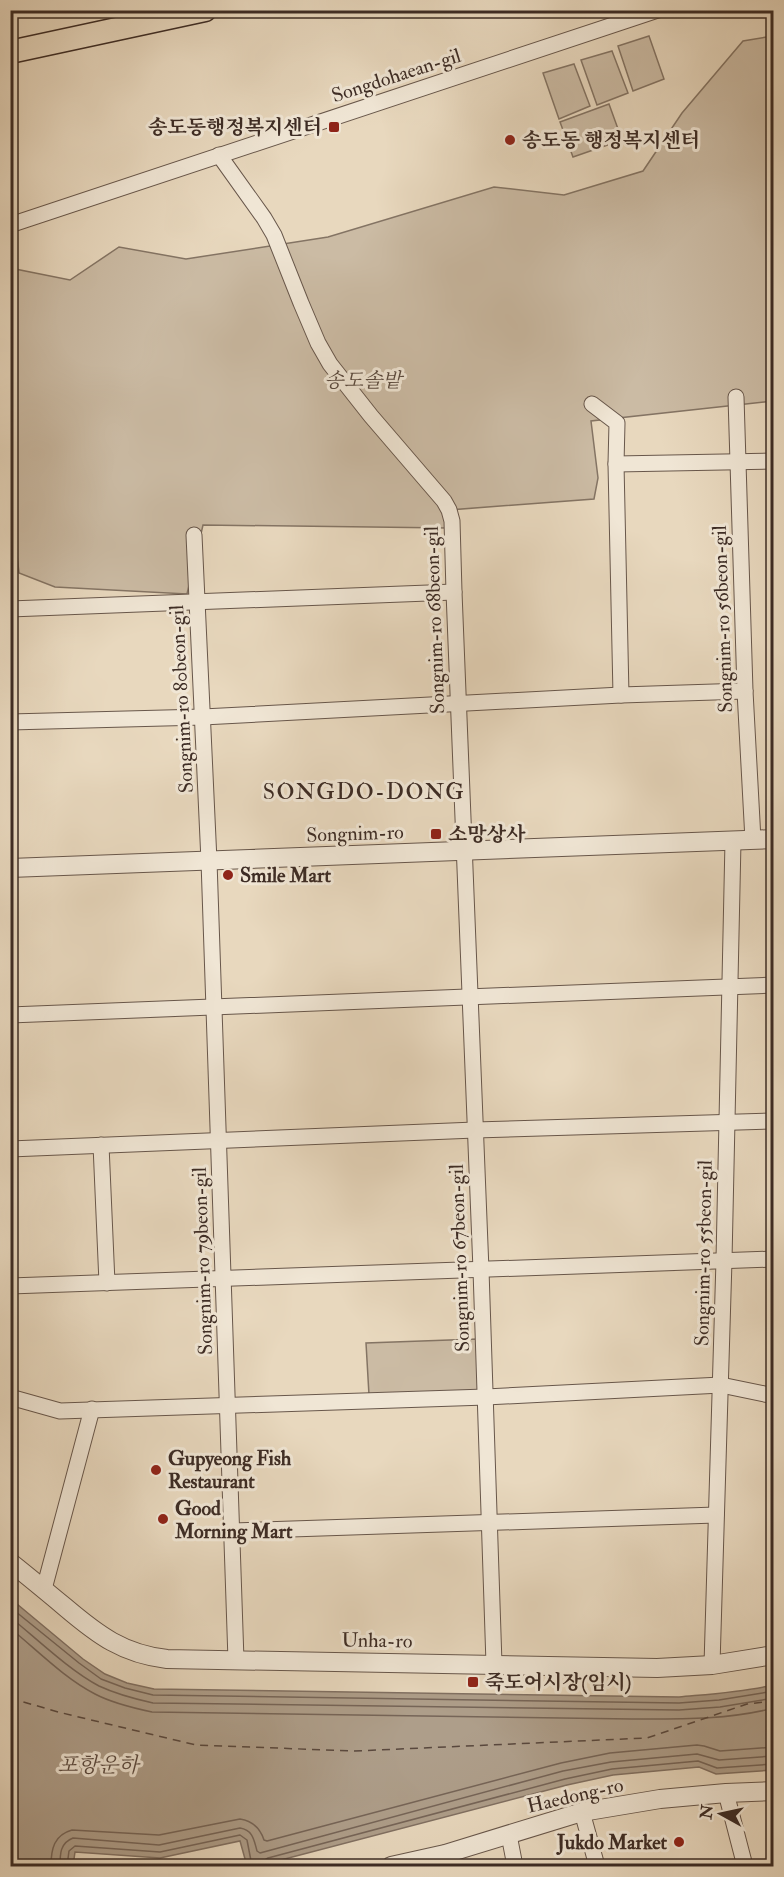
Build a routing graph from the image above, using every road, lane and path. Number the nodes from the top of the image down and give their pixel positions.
1 (205, 10) edge
2 (658, 10) edge
3 (10, 52) edge
4 (219, 155) junction
5 (10, 225) edge
6 (736, 397) dead end
7 (592, 404) dead end
8 (774, 461) edge
9 (739, 462) junction
10 (616, 464) junction
11 (194, 535) dead end
12 (454, 592) junction
13 (198, 601) junction
14 (10, 609) edge
15 (745, 691) junction
16 (621, 695) junction
17 (458, 704) junction
18 (203, 717) junction
19 (10, 722) edge
20 (774, 839) edge
21 (753, 840) junction
22 (733, 841) junction
23 (464, 851) junction
24 (209, 861) junction
25 (10, 868) edge
26 (774, 985) edge
27 (729, 987) junction
28 (470, 996) junction
29 (214, 1006) junction
30 (10, 1015) edge
31 (774, 1121) edge
32 (728, 1122) junction
33 (474, 1130) junction
34 (218, 1141) junction
35 (101, 1145) junction
36 (10, 1149) edge
37 (774, 1259) edge
38 (724, 1260) junction
39 (481, 1270) junction
40 (225, 1279) junction
41 (107, 1283) junction
42 (10, 1286) edge
43 (721, 1386) junction
44 (486, 1396) junction
45 (774, 1396) edge
46 (10, 1397) edge
47 (229, 1404) junction
48 (92, 1409) junction
49 (716, 1515) junction
50 (489, 1523) junction
51 (232, 1531) junction
52 (10, 1562) edge
53 (44, 1589) junction
54 (774, 1655) edge
55 (236, 1660) junction
56 (494, 1664) junction
57 (712, 1665) junction
58 (774, 1791) edge
59 (726, 1793) junction
60 (582, 1812) junction
61 (509, 1835) junction
62 (391, 1866) edge
63 (515, 1866) edge
64 (597, 1866) edge
65 (745, 1866) edge

1 - 3 main road
2 - 4 street, Songdohaean-gil
4 - 5 street, Songdohaean-gil
4 - 12 street, Songnim-ro 68beon-gil
6 - 9 street, Songnim-ro 56beon-gil
7 - 10 street
8 - 9 street
9 - 10 street
9 - 15 street, Songnim-ro 56beon-gil
10 - 16 street
11 - 13 street, Songnim-ro 80beon-gil
12 - 13 street
12 - 17 street, Songnim-ro 68beon-gil
13 - 14 street
13 - 18 street, Songnim-ro 80beon-gil
15 - 16 street
15 - 21 street, Songnim-ro 56beon-gil
16 - 17 street
17 - 18 street
17 - 23 street, Songnim-ro 68beon-gil
18 - 19 street
18 - 24 street, Songnim-ro 80beon-gil
20 - 21 street, Songnim-ro
21 - 22 street, Songnim-ro
22 - 23 street, Songnim-ro
22 - 27 street, Songnim-ro 55beon-gil
23 - 24 street, Songnim-ro
23 - 28 street, Songnim-ro 67beon-gil
24 - 25 street, Songnim-ro
24 - 29 street, Songnim-ro 79beon-gil
26 - 27 street
27 - 28 street
27 - 32 street, Songnim-ro 55beon-gil
28 - 29 street
28 - 33 street, Songnim-ro 67beon-gil
29 - 30 street
29 - 34 street, Songnim-ro 79beon-gil
31 - 32 street
32 - 33 street
32 - 38 street, Songnim-ro 55beon-gil
33 - 34 street
33 - 39 street, Songnim-ro 67beon-gil
34 - 35 street
34 - 40 street, Songnim-ro 79beon-gil
35 - 36 street
35 - 41 street
37 - 38 street
38 - 39 street
38 - 43 street, Songnim-ro 55beon-gil
39 - 40 street
39 - 44 street, Songnim-ro 67beon-gil
40 - 41 street
40 - 47 street, Songnim-ro 79beon-gil
41 - 42 street
43 - 44 street
43 - 45 street
43 - 49 street, Songnim-ro 55beon-gil
44 - 47 street
44 - 50 street, Songnim-ro 67beon-gil
46 - 48 street
47 - 48 street
47 - 51 street, Songnim-ro 79beon-gil
48 - 53 street
49 - 50 street
49 - 57 street, Songnim-ro 55beon-gil
50 - 51 street
50 - 56 street, Songnim-ro 67beon-gil
51 - 55 street, Songnim-ro 79beon-gil
52 - 53 street, Unha-ro
53 - 55 street, Unha-ro
54 - 57 street, Unha-ro
55 - 56 street, Unha-ro
56 - 57 street, Unha-ro
58 - 59 street, Haedong-ro
59 - 60 street, Haedong-ro
59 - 65 street
60 - 61 street, Haedong-ro
60 - 64 street
61 - 62 street, Haedong-ro
61 - 63 street

